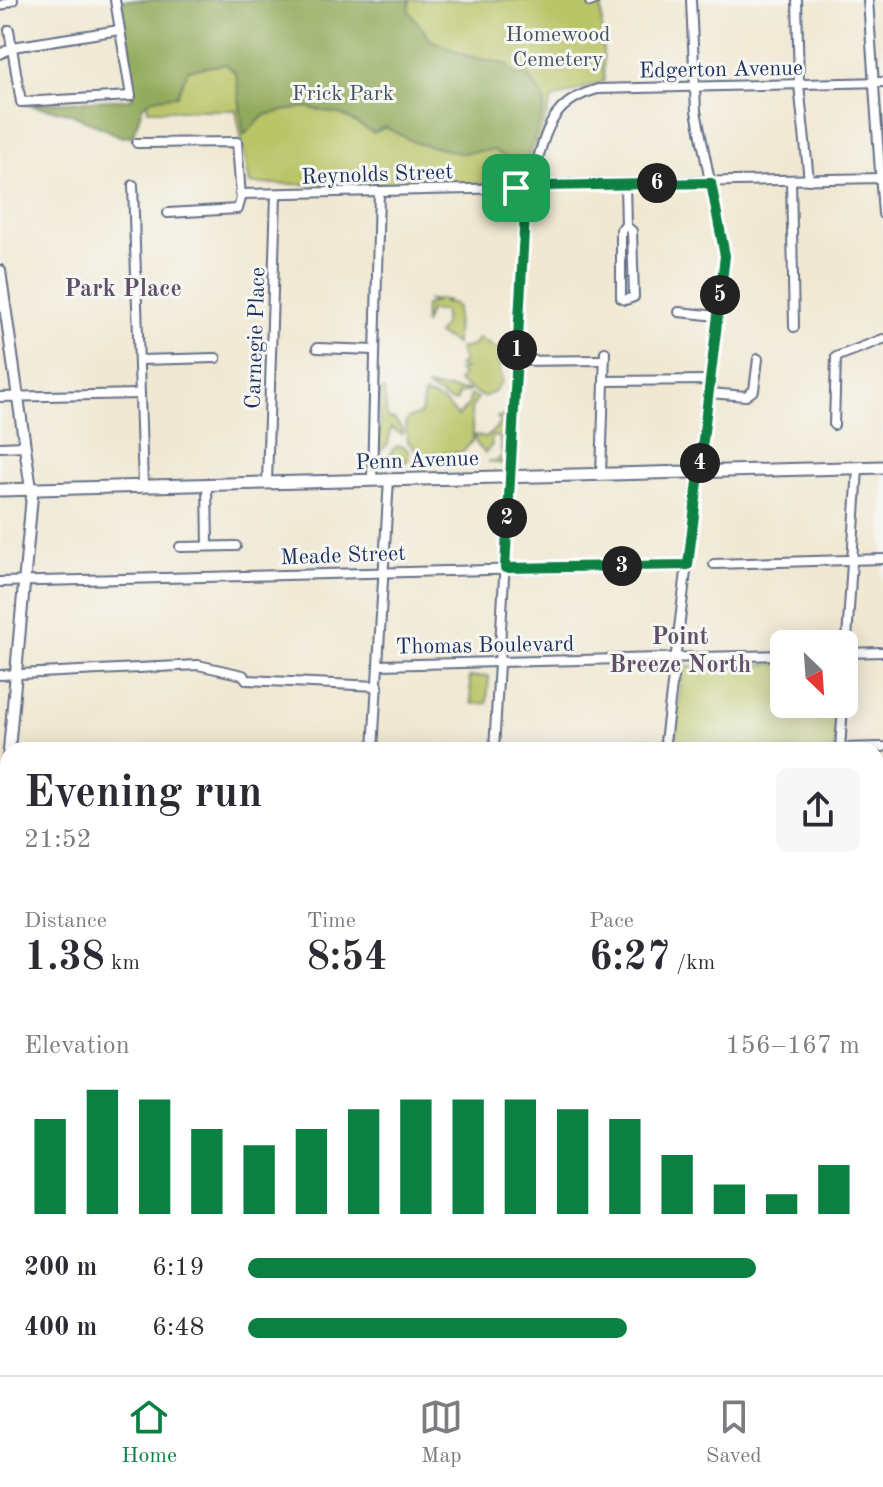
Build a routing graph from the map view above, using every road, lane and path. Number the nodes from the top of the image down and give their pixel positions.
1 (13, 0) edge
2 (115, 0) edge
3 (691, 0) edge
4 (797, 0) edge
5 (868, 0) edge
6 (0, 6) edge
7 (9, 30) dead end
8 (119, 30) junction
9 (13, 47) junction
10 (0, 54) edge
11 (878, 82) edge
12 (799, 85) junction
13 (693, 87) junction
14 (137, 143) dead end
15 (882, 178) edge
16 (791, 180) junction
17 (809, 180) junction
18 (534, 182) junction
19 (711, 183) junction
20 (625, 184) junction
21 (133, 185) dead end
22 (516, 188) junction
23 (379, 191) junction
24 (240, 194) junction
25 (276, 194) junction
26 (526, 196) junction
27 (168, 213) dead end
28 (883, 214) edge
29 (626, 226) junction
30 (0, 271) edge
31 (679, 312) dead end
32 (3, 316) edge
33 (717, 316) junction
34 (794, 327) dead end
35 (883, 339) edge
36 (317, 348) dead end
37 (375, 350) junction
38 (216, 358) dead end
39 (758, 359) dead end
40 (140, 360) junction
41 (516, 361) junction
42 (710, 380) junction
43 (606, 381) junction
44 (709, 393) junction
45 (140, 394) junction
46 (0, 397) edge
47 (18, 397) junction
48 (834, 425) dead end
49 (24, 446) junction
50 (0, 447) edge
51 (883, 467) edge
52 (858, 468) junction
53 (699, 471) junction
54 (601, 474) junction
55 (509, 476) junction
56 (389, 479) junction
57 (372, 480) junction
58 (267, 483) junction
59 (207, 484) junction
60 (143, 486) junction
61 (2, 487) edge
62 (31, 489) junction
63 (208, 546) junction
64 (236, 546) dead end
65 (180, 547) dead end
66 (883, 559) edge
67 (853, 560) junction
68 (714, 564) dead end
69 (688, 565) junction
70 (505, 568) junction
71 (384, 572) junction
72 (0, 582) edge
73 (25, 582) junction
74 (847, 630) edge
75 (883, 652) edge
76 (858, 653) edge
77 (770, 655) edge
78 (677, 657) junction
79 (499, 661) junction
80 (379, 665) junction
81 (16, 674) junction
82 (0, 675) edge
83 (378, 686) junction
84 (842, 718) edge
85 (9, 742) edge
86 (374, 742) edge
87 (494, 742) edge
88 (665, 742) edge
89 (840, 742) edge

1 - 6 street
2 - 8 street
3 - 13 street
4 - 12 street
5 - 11 street
7 - 9 street
8 - 9 street
8 - 9 street
9 - 10 street
11 - 12 street, Edgerton Avenue
11 - 15 street
12 - 13 street, Edgerton Avenue
12 - 17 street
13 - 18 street, Edgerton Avenue
13 - 19 street
14 - 24 street
15 - 17 street
15 - 28 street
16 - 17 street
16 - 19 street
16 - 34 street
18 - 20 street
18 - 22 street
18 - 26 street
19 - 20 street
19 - 33 street
20 - 29 street
21 - 40 street
22 - 23 street, Reynolds Street
22 - 26 street
23 - 25 street, Reynolds Street
23 - 37 street
24 - 25 street, Reynolds Street
24 - 27 street
25 - 58 street, Carnegie Place
26 - 41 street
29 - 29 street
30 - 32 main road
31 - 33 street
32 - 47 main road
33 - 42 street
35 - 48 street
36 - 37 street
37 - 57 street
38 - 40 street
39 - 44 street
40 - 45 street
41 - 43 street
41 - 55 street
42 - 43 street
42 - 44 street
43 - 54 street
44 - 53 street
45 - 47 street
45 - 60 street
46 - 47 street
47 - 49 main road
49 - 50 street
49 - 62 main road
51 - 52 highway, Penn Avenue
52 - 53 highway, Penn Avenue
52 - 67 street
53 - 54 highway, Penn Avenue
53 - 69 street
54 - 55 highway, Penn Avenue
55 - 56 highway, Penn Avenue
55 - 70 street
56 - 57 highway, Penn Avenue
56 - 71 street
57 - 58 highway, Penn Avenue
58 - 59 highway, Penn Avenue
59 - 60 highway, Penn Avenue
59 - 63 street
60 - 62 highway, Penn Avenue
61 - 62 highway, Penn Avenue
62 - 73 main road
63 - 64 street
63 - 65 street
66 - 67 street
67 - 68 street
67 - 74 street
69 - 70 street, Meade Street
69 - 78 street
70 - 71 street, Meade Street
70 - 79 street
71 - 73 street, Meade Street
71 - 80 street
72 - 73 street, Meade Street
73 - 81 main road
75 - 76 street
77 - 78 street, Thomas Boulevard
78 - 79 street, Thomas Boulevard
78 - 88 street
79 - 80 street, Thomas Boulevard
79 - 87 street
80 - 83 street
81 - 82 street
81 - 83 street
81 - 85 main road
83 - 86 street
84 - 89 street

